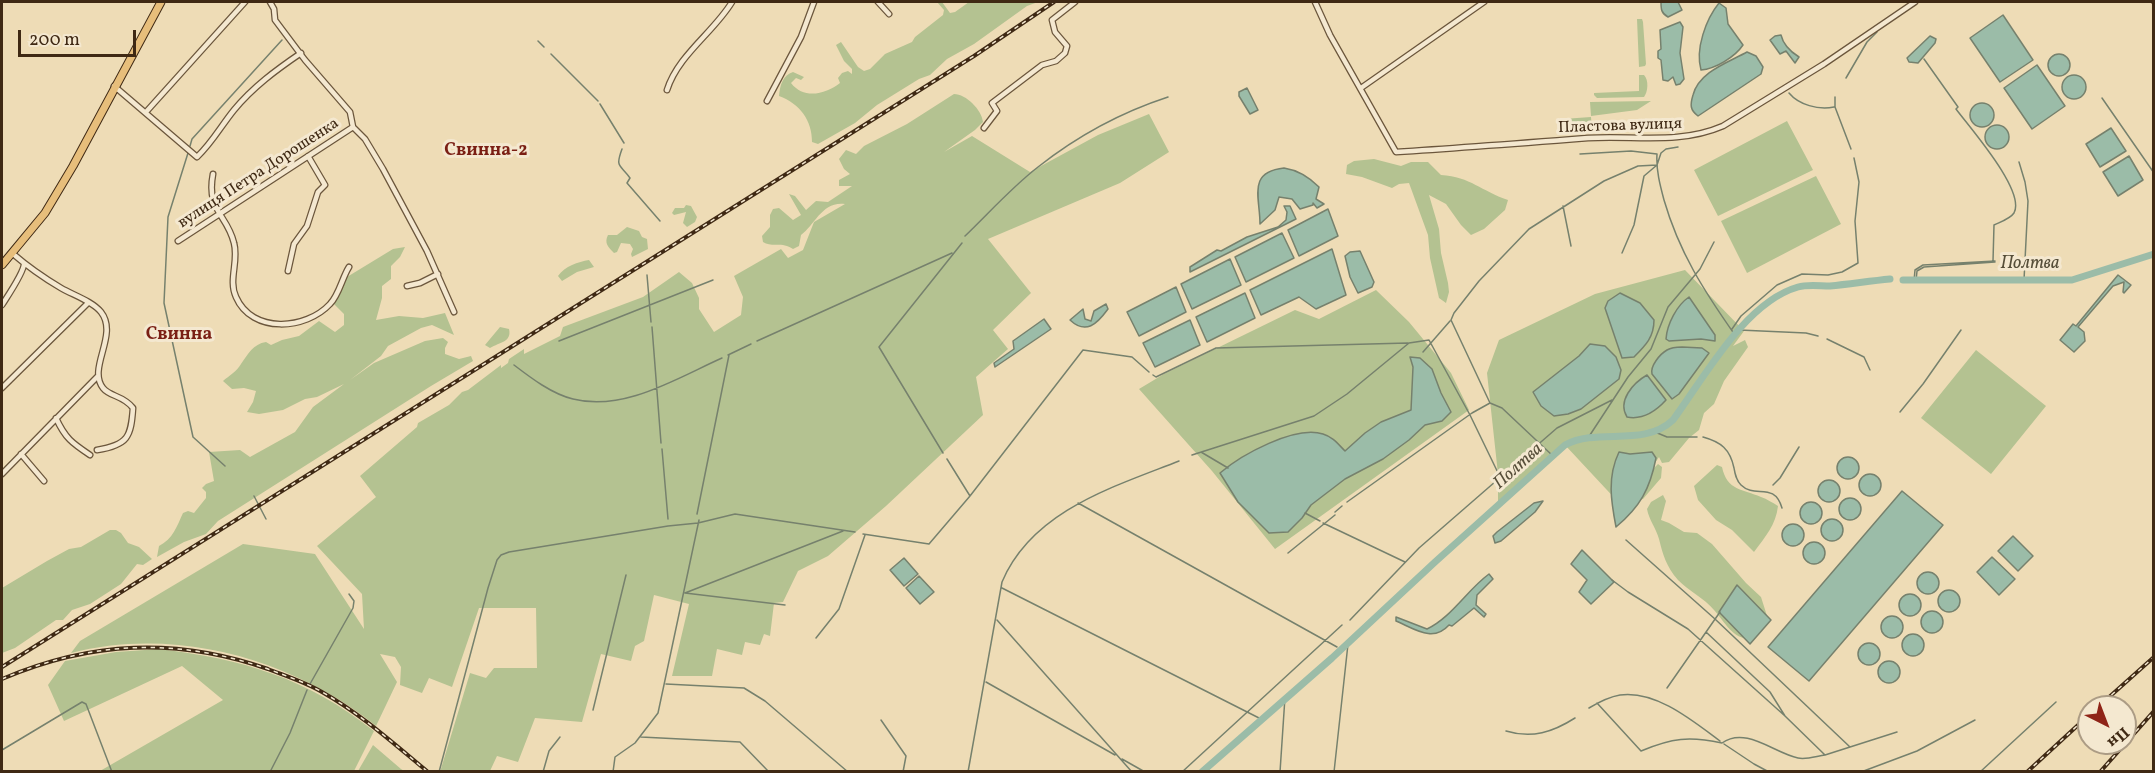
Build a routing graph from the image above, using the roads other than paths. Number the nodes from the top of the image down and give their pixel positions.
1 (161, 2) edge
2 (244, 2) edge
3 (270, 2) edge
4 (732, 2) edge
5 (814, 2) edge
6 (878, 2) edge
7 (1075, 2) edge
8 (1315, 2) edge
9 (1484, 2) edge
10 (1915, 2) edge
11 (889, 14) dead end
12 (301, 53) junction
13 (114, 86) junction
14 (1361, 88) junction
15 (667, 90) dead end
16 (766, 101) dead end
17 (146, 112) junction
18 (352, 127) junction
19 (984, 128) dead end
20 (308, 156) junction
21 (213, 174) dead end
22 (219, 214) junction
23 (178, 241) dead end
24 (12, 253) junction
25 (24, 263) junction
26 (2, 265) edge
27 (349, 267) dead end
28 (288, 271) dead end
29 (438, 274) junction
30 (407, 286) dead end
31 (88, 303) junction
32 (2, 305) edge
33 (454, 312) dead end
34 (98, 376) junction
35 (2, 388) edge
36 (56, 418) junction
37 (97, 450) dead end
38 (21, 454) junction
39 (90, 455) dead end
40 (2, 474) edge
41 (44, 481) dead end

1 - 13 main road
2 - 17 street
3 - 12 street
4 - 15 street
5 - 16 street
6 - 11 street
7 - 19 street
8 - 14 street
9 - 14 street
10 - 14 street, Пластова вулиця
12 - 17 street
12 - 18 street
13 - 17 street
13 - 24 main road
18 - 20 street, вулиця Петра Дорошенка
18 - 29 street
20 - 22 street, вулиця Петра Дорошенка
20 - 28 street
21 - 22 street
22 - 23 street, вулиця Петра Дорошенка
22 - 27 street
24 - 25 street
24 - 26 main road
25 - 31 street
25 - 32 street
29 - 30 street
29 - 33 street
31 - 34 street
31 - 35 street
34 - 36 street
34 - 37 street
36 - 38 street
36 - 39 street
38 - 40 street
38 - 41 street

